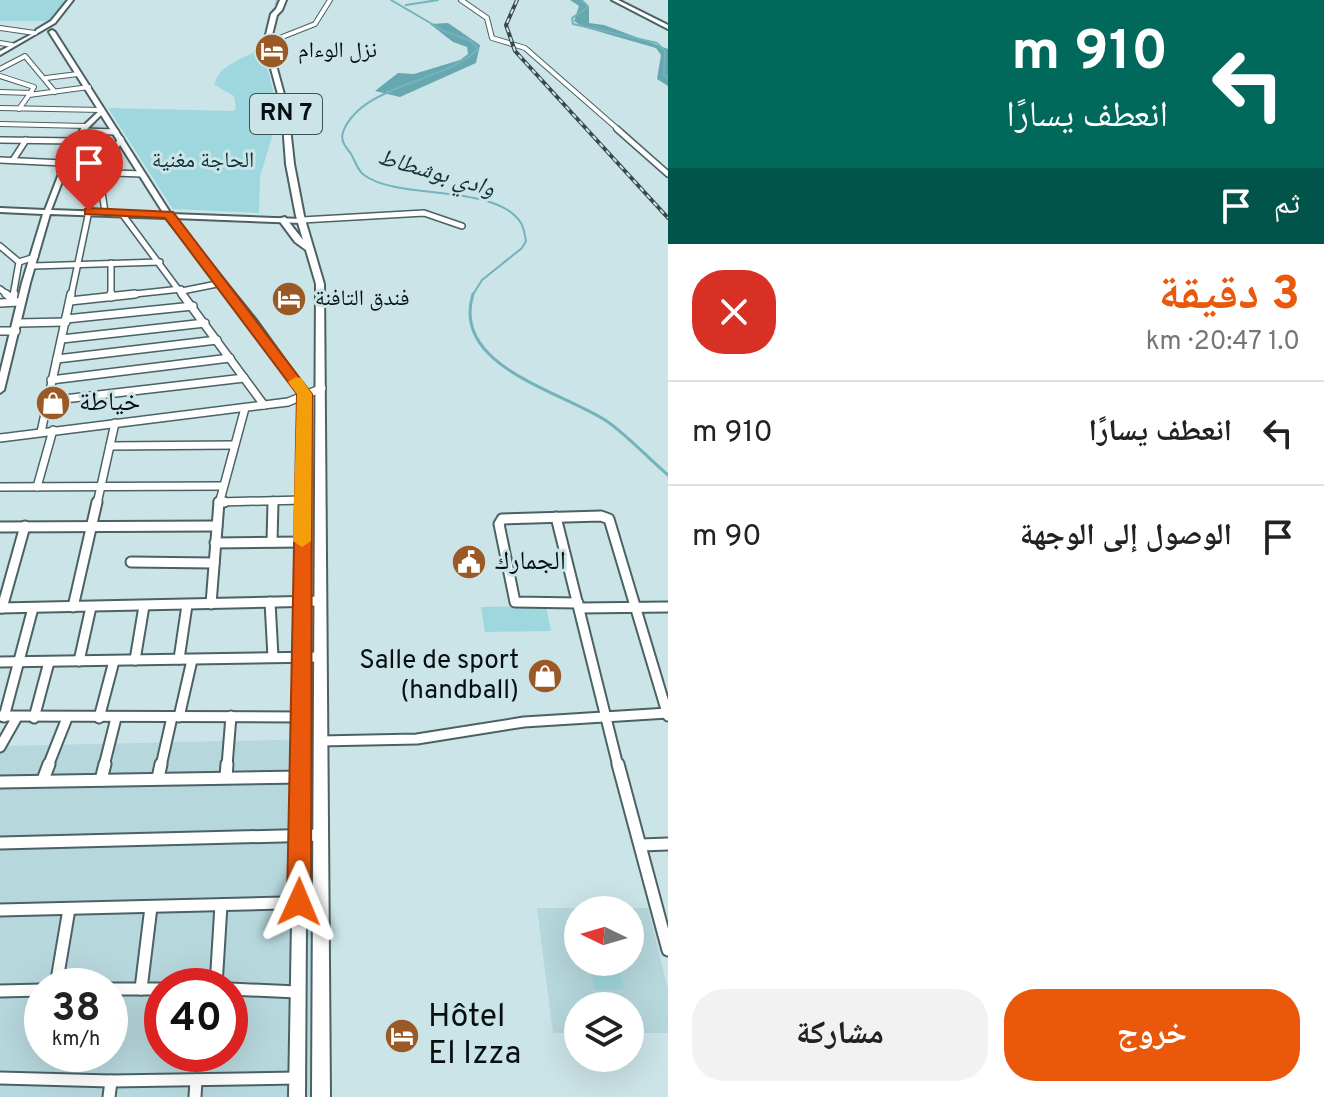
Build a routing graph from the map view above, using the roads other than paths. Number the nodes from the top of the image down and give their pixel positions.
1 (71, 0) edge
2 (275, 0) tunnel mouth
3 (283, 0) tunnel mouth
4 (330, 0) edge
5 (461, 0) edge
6 (614, 0) edge
7 (274, 14) junction
8 (53, 22) junction
9 (668, 27) edge
10 (0, 28) edge
11 (45, 34) junction
12 (0, 43) edge
13 (267, 43) junction
14 (12, 45) junction
15 (0, 52) edge
16 (0, 69) edge
17 (78, 74) junction
18 (0, 76) edge
19 (48, 80) junction
20 (89, 87) junction
21 (0, 92) edge
22 (32, 92) junction
23 (55, 92) junction
24 (0, 108) edge
25 (10, 108) junction
26 (19, 109) junction
27 (102, 110) junction
28 (0, 123) edge
29 (84, 129) junction
30 (118, 136) junction
31 (0, 140) edge
32 (26, 140) junction
33 (76, 141) junction
34 (0, 160) edge
35 (13, 160) junction
36 (62, 167) junction
37 (99, 173) junction
38 (142, 174) junction
39 (668, 174) edge
40 (0, 209) edge
41 (47, 211) junction
42 (89, 212) junction
43 (105, 212) junction
44 (123, 215) junction
45 (169, 215) junction
46 (301, 219) junction
47 (283, 220) junction
48 (462, 226) dead end
49 (0, 246) edge
50 (308, 248) junction
51 (34, 261) junction
52 (19, 262) junction
53 (160, 262) junction
54 (111, 263) junction
55 (77, 264) junction
56 (222, 283) junction
57 (0, 289) edge
58 (181, 290) junction
59 (111, 297) junction
60 (17, 301) junction
61 (70, 301) junction
62 (0, 303) edge
63 (193, 306) junction
64 (66, 320) junction
65 (205, 323) junction
66 (17, 327) junction
67 (0, 331) edge
68 (135, 331) junction
69 (62, 339) junction
70 (217, 340) junction
71 (0, 349) edge
72 (137, 349) junction
73 (10, 350) junction
74 (230, 358) junction
75 (57, 359) junction
76 (4, 364) edge
77 (142, 369) junction
78 (244, 378) junction
79 (1, 379) edge
80 (51, 380) junction
81 (322, 388) junction
82 (148, 389) junction
83 (0, 390) edge
84 (305, 400) junction
85 (47, 401) junction
86 (264, 405) junction
87 (245, 408) junction
88 (115, 423) junction
89 (53, 430) junction
90 (41, 432) junction
91 (0, 438) edge
92 (234, 445) junction
93 (110, 446) junction
94 (222, 486) junction
95 (0, 487) edge
96 (37, 487) junction
97 (100, 487) junction
98 (303, 500) junction
99 (273, 501) junction
100 (219, 502) junction
101 (556, 517) junction
102 (25, 526) junction
103 (90, 526) junction
104 (217, 526) junction
105 (0, 527) edge
106 (272, 542) junction
107 (302, 542) junction
108 (215, 543) junction
109 (131, 562) dead end
110 (214, 563) junction
111 (320, 601) junction
112 (270, 602) junction
113 (303, 602) junction
114 (211, 604) junction
115 (187, 605) junction
116 (144, 606) junction
117 (579, 606) junction
118 (73, 607) junction
119 (91, 607) junction
120 (636, 607) junction
121 (668, 607) edge
122 (1, 608) edge
123 (33, 608) junction
124 (273, 657) junction
125 (303, 657) junction
126 (320, 657) junction
127 (179, 659) junction
128 (135, 660) junction
129 (192, 660) junction
130 (79, 661) junction
131 (114, 661) junction
132 (0, 662) edge
133 (21, 662) junction
134 (49, 662) junction
135 (668, 714) edge
136 (2, 716) edge
137 (231, 716) junction
138 (17, 717) junction
139 (175, 717) junction
140 (302, 717) junction
141 (34, 718) junction
142 (67, 718) junction
143 (99, 718) junction
144 (116, 718) junction
145 (606, 718) junction
146 (320, 741) junction
147 (0, 747) edge
148 (226, 777) junction
149 (302, 777) junction
150 (158, 778) junction
151 (43, 780) junction
152 (101, 780) junction
153 (0, 782) edge
154 (319, 835) junction
155 (300, 836) junction
156 (0, 843) edge
157 (668, 844) edge
158 (641, 845) junction
159 (299, 902) junction
160 (322, 902) junction
161 (221, 905) junction
162 (151, 907) junction
163 (69, 909) junction
164 (0, 910) edge
165 (668, 950) edge
166 (59, 968) edge
167 (217, 968) edge
168 (128, 989) edge
169 (141, 989) joint
170 (24, 990) edge
171 (248, 990) edge
172 (0, 991) edge
173 (297, 992) junction
174 (0, 1078) edge
175 (297, 1078) junction
176 (196, 1080) junction
177 (111, 1081) junction
178 (109, 1097) edge
179 (195, 1097) edge
180 (297, 1097) edge
181 (321, 1097) edge

1 - 8 street
2 - 7 main road, RN 7
3 - 7 main road, RN 7
4 - 13 street
5 - 39 street
6 - 9 street
7 - 13 main road, RN 7
8 - 11 street
8 - 11 street
10 - 11 street
11 - 14 street
11 - 17 street
12 - 14 street
13 - 46 main road, RN 7
14 - 15 street
16 - 19 street
17 - 19 street
17 - 20 street
18 - 22 street
19 - 22 street
19 - 23 street
20 - 23 street
20 - 27 street
21 - 22 street
22 - 23 street
22 - 26 street
24 - 25 street
25 - 26 street
25 - 28 street
26 - 27 street
27 - 29 street
27 - 30 street
28 - 29 street
29 - 30 street
29 - 33 street
30 - 37 street
30 - 38 street
31 - 32 street
32 - 33 street
32 - 35 street
33 - 36 street
34 - 35 street
35 - 36 street
36 - 37 street
36 - 41 street
37 - 38 street
37 - 43 street
38 - 45 street
40 - 41 street
41 - 42 street
41 - 51 street
42 - 43 street
42 - 44 street
42 - 55 street
43 - 45 street
44 - 45 street
44 - 53 street
45 - 47 street
45 - 56 street
46 - 47 street
46 - 48 street
46 - 50 main road, RN 7
47 - 50 main road
49 - 52 street
50 - 81 main road, RN 7
51 - 52 street
51 - 55 street
51 - 60 street
52 - 60 street
53 - 54 street
53 - 58 street
54 - 55 street
54 - 59 street
55 - 61 street
56 - 58 street
56 - 84 street
57 - 60 street
58 - 59 street
58 - 63 street
59 - 61 street
60 - 62 street
60 - 66 street
61 - 64 street
63 - 64 street
63 - 65 street
64 - 66 street
64 - 69 street
65 - 68 street
65 - 70 street
66 - 67 street
66 - 73 street
68 - 69 street
68 - 72 street
69 - 75 street
70 - 72 street
70 - 74 street
71 - 73 street
72 - 75 street
73 - 76 street
74 - 77 street
74 - 78 street
75 - 80 street
76 - 79 street
77 - 80 street
77 - 82 street
78 - 82 street
78 - 86 street
79 - 83 street
80 - 85 street
81 - 84 street
81 - 111 main road, RN 7
82 - 85 street
84 - 86 street
84 - 98 street
85 - 90 street
86 - 87 street
87 - 88 street
87 - 92 street
88 - 89 street
88 - 93 street
89 - 90 street
89 - 96 street
90 - 91 street
92 - 93 street
92 - 94 street
93 - 97 street
94 - 97 street
94 - 100 street
95 - 96 street
96 - 97 street
97 - 103 street
98 - 99 street
98 - 107 street
99 - 100 street
99 - 106 street
100 - 104 street
101 - 117 street
101 - 117 street
101 - 120 street
102 - 103 street
102 - 105 street
102 - 122 street
103 - 104 street
103 - 118 street
104 - 108 street
106 - 107 street
106 - 108 street
107 - 113 street
108 - 110 street
109 - 110 street
110 - 114 street
111 - 113 street
111 - 126 main road, RN 7
112 - 113 street
112 - 114 street
112 - 124 street
113 - 125 street
114 - 115 street
115 - 116 street
115 - 127 street
116 - 119 street
116 - 128 street
117 - 120 street
117 - 145 street
118 - 119 street
118 - 123 street
119 - 130 street
120 - 121 street
120 - 135 street
122 - 123 street
123 - 133 street
124 - 125 street
124 - 129 street
125 - 126 street
125 - 140 street
126 - 146 main road, RN 7
127 - 128 street
127 - 129 street
128 - 131 street
129 - 139 street
130 - 131 street
130 - 134 street
131 - 143 street
132 - 133 street
133 - 134 street
133 - 136 street
134 - 141 street
135 - 145 street
136 - 138 street
137 - 139 street
137 - 140 street
137 - 148 street
138 - 141 street
138 - 147 street
139 - 144 street
139 - 150 street
140 - 149 street
141 - 142 street
142 - 143 street
142 - 151 street
143 - 144 street
144 - 152 street
145 - 146 street
145 - 158 street
146 - 154 main road, RN 7
148 - 149 street
148 - 150 street
149 - 155 street
150 - 152 street
151 - 152 street
151 - 153 street
154 - 155 street
154 - 160 main road, RN 7
155 - 156 street
155 - 159 street
157 - 158 street
158 - 165 street
159 - 160 street
159 - 161 street
159 - 173 street
160 - 181 main road, RN 7
161 - 162 street
161 - 167 street
162 - 163 street
162 - 169 street
163 - 164 street
163 - 166 street
168 - 169 street
170 - 172 street
171 - 173 street
173 - 175 street
174 - 177 street
175 - 176 street
175 - 180 street
176 - 177 street
176 - 179 street
177 - 178 street

